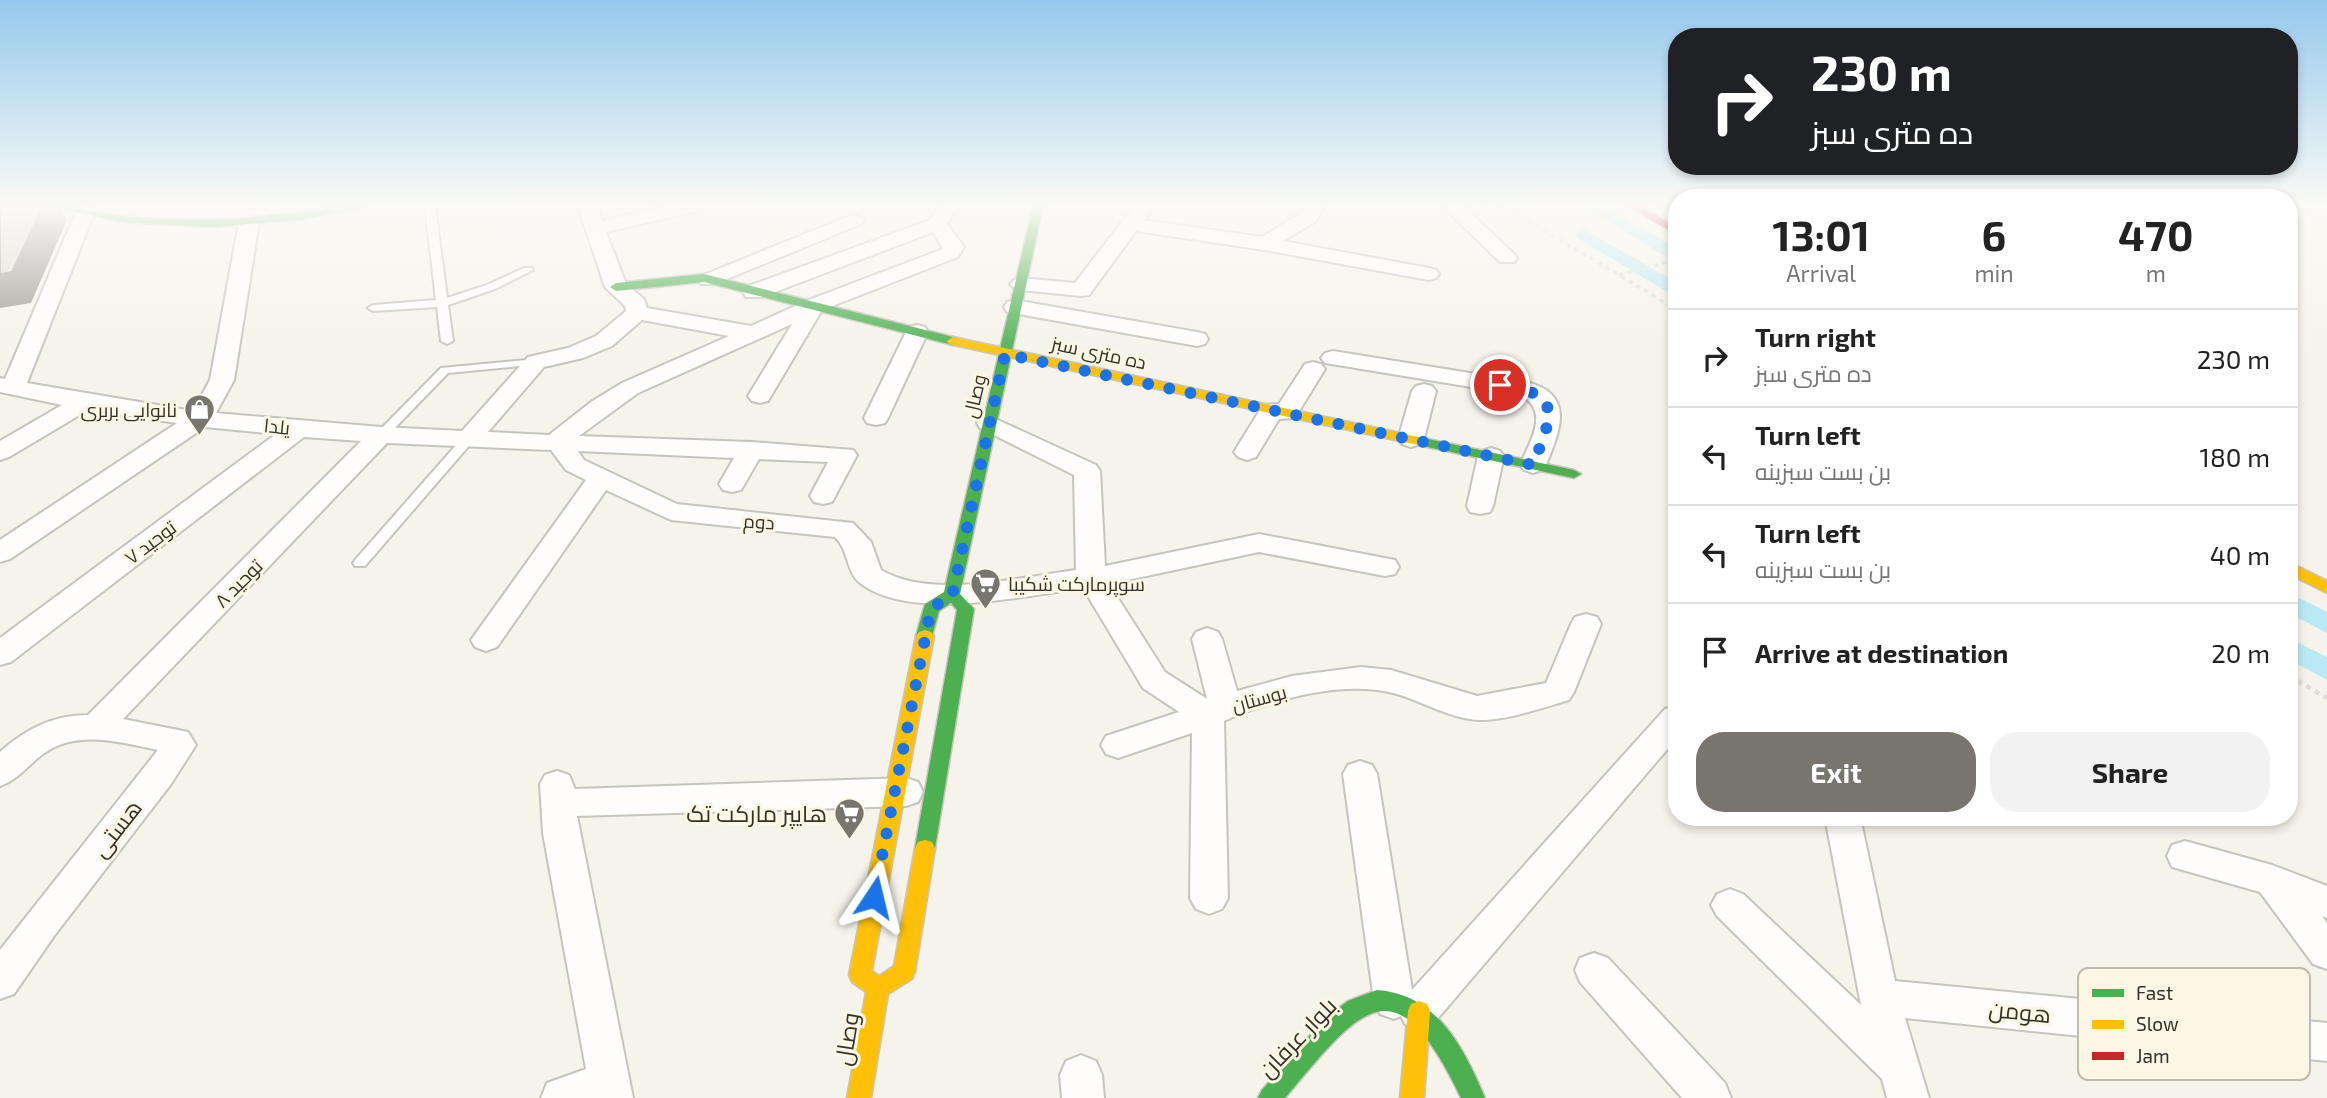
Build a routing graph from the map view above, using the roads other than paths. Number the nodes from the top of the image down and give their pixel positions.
1 (68, 257) edge
2 (244, 257) edge
3 (437, 257) edge
4 (605, 257) edge
5 (763, 257) edge
6 (839, 257) edge
7 (940, 257) edge
8 (1026, 257) edge
9 (1106, 257) edge
10 (1337, 257) edge
11 (528, 270) dead end
12 (1429, 274) dead end
13 (708, 280) junction
14 (1020, 284) junction
15 (616, 287) junction
16 (754, 292) junction
17 (443, 303) junction
18 (814, 306) junction
19 (1015, 307) junction
20 (373, 308) dead end
21 (637, 313) junction
22 (917, 332) junction
23 (754, 333) junction
24 (1197, 340) dead end
25 (447, 341) dead end
26 (1005, 354) junction
27 (536, 362) junction
28 (7, 387) edge
29 (1424, 391) dead end
30 (760, 396) dead end
31 (84, 402) junction
32 (1279, 411) junction
33 (876, 418) dead end
34 (200, 419) junction
35 (989, 423) junction
36 (299, 429) junction
37 (381, 435) junction
38 (470, 438) junction
39 (1411, 439) junction
40 (556, 441) junction
41 (751, 450) junction
42 (0, 452) edge
43 (1247, 452) dead end
44 (1491, 456) junction
45 (1533, 465) junction
46 (1574, 474) dead end
47 (601, 478) junction
48 (732, 484) dead end
49 (823, 496) dead end
50 (1480, 506) dead end
51 (0, 553) edge
52 (360, 563) dead end
53 (1385, 567) dead end
54 (2298, 572) edge
55 (1091, 578) junction
56 (2327, 588) edge
57 (952, 596) junction
58 (1586, 624) dead end
59 (1207, 639) dead end
60 (486, 640) dead end
61 (0, 654) edge
62 (1217, 711) junction
63 (1668, 727) edge
64 (94, 729) junction
65 (1118, 745) dead end
66 (0, 773) edge
67 (1360, 774) dead end
68 (937, 791) junction
69 (892, 793) junction
70 (1844, 826) edge
71 (2185, 856) dead end
72 (2272, 880) junction
73 (1209, 898) dead end
74 (2327, 902) edge
75 (1730, 905) dead end
76 (2327, 953) edge
77 (1594, 970) dead end
78 (0, 981) edge
79 (878, 988) junction
80 (1879, 997) junction
81 (1406, 1006) junction
82 (2078, 1017) edge
83 (1903, 1083) edge
84 (611, 1089) edge
85 (562, 1098) edge
86 (859, 1098) edge
87 (1270, 1098) edge
88 (1412, 1098) edge
89 (1473, 1098) edge
90 (1710, 1098) edge

1 - 28 street
2 - 34 street
3 - 17 lane
4 - 15 street
5 - 13 street
6 - 16 street
7 - 18 street
8 - 14 main road, وصال
9 - 14 street
10 - 12 street
11 - 17 lane
13 - 15 main road, ده متری سبز
13 - 16 main road, ده متری سبز
14 - 19 main road, وصال
15 - 21 street
16 - 18 main road, ده متری سبز
17 - 20 lane
17 - 25 lane
18 - 22 main road, ده متری سبز
18 - 23 street
18 - 30 street
19 - 24 street
19 - 26 main road, وصال
21 - 23 street
21 - 27 street
22 - 26 main road, ده متری سبز
22 - 33 street
23 - 40 street
26 - 32 main road, ده متری سبز
26 - 35 main road, وصال
27 - 37 lane
27 - 38 street
28 - 31 street, یلدا
29 - 39 street
31 - 34 street, یلدا
31 - 42 street
32 - 39 main road, ده متری سبز
32 - 43 street
32 - 45 street
34 - 36 street, یلدا
34 - 51 street
35 - 55 street
35 - 57 main road, وصال
36 - 37 street, یلدا
36 - 61 street, توحید ۷
37 - 38 street, یلدا
37 - 64 street, توحید ۸
38 - 40 street, یلدا
38 - 52 lane
39 - 44 main road, ده متری سبز
40 - 41 street, یلدا
40 - 47 street, دوم
41 - 48 street
41 - 49 street, یلدا
44 - 45 main road, ده متری سبز
44 - 50 street
45 - 46 main road, ده متری سبز
47 - 57 street, دوم
47 - 60 street
53 - 55 street
54 - 56 main road
55 - 57 street
55 - 62 street, بوستان
57 - 68 main road
57 - 69 main road
58 - 62 street, بوستان
59 - 62 street
62 - 65 street
62 - 73 street
63 - 81 street
64 - 66 street
64 - 78 street, هستی
67 - 81 street
68 - 69 street
68 - 79 main road
69 - 79 main road
69 - 84 street
70 - 80 street
71 - 72 street
72 - 74 street
72 - 76 street
75 - 83 street
77 - 90 street
79 - 86 main road, وصال
80 - 82 street, هومن
80 - 83 street
81 - 87 main road, بلوار عرفان
81 - 88 main road
81 - 89 main road
84 - 85 street

